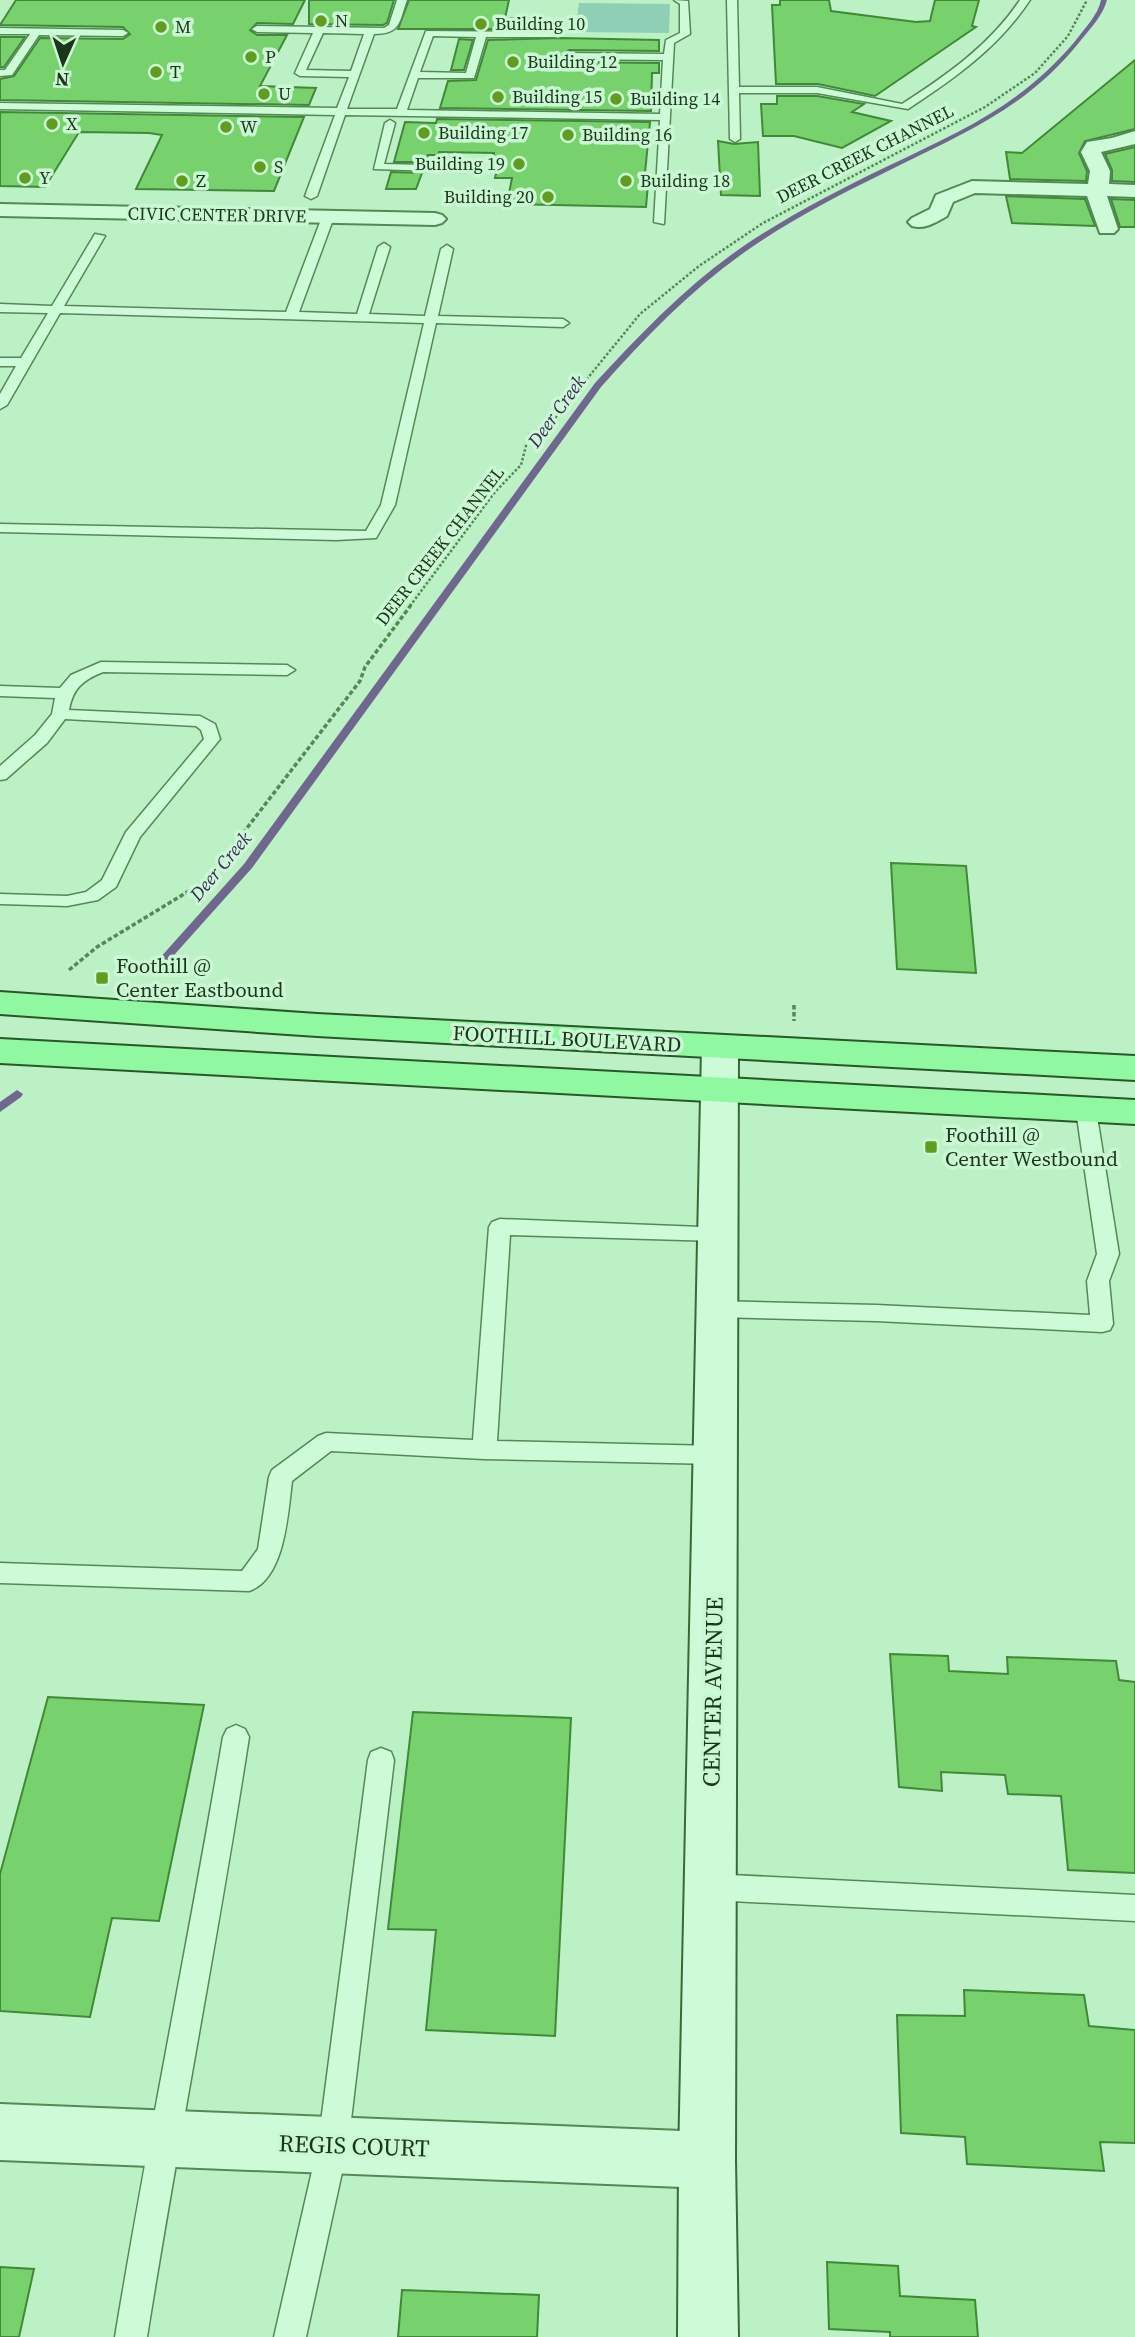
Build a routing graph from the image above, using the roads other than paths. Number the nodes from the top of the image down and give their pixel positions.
1 (402, 0) edge
2 (679, 0) edge
3 (732, 0) edge
4 (1026, 0) edge
5 (257, 29) dead end
6 (319, 30) junction
7 (0, 31) edge
8 (37, 31) junction
9 (370, 31) junction
10 (123, 33) dead end
11 (482, 34) junction
12 (555, 35) dead end
13 (569, 56) dead end
14 (668, 57) junction
15 (0, 73) edge
16 (355, 74) junction
17 (415, 75) junction
18 (734, 90) junction
19 (0, 106) edge
20 (342, 111) junction
21 (401, 112) junction
22 (665, 117) junction
23 (390, 123) dead end
24 (1135, 137) edge
25 (735, 139) dead end
26 (465, 169) dead end
27 (1099, 190) junction
28 (1135, 191) edge
29 (311, 196) dead end
30 (0, 210) edge
31 (328, 217) junction
32 (435, 219) dead end
33 (660, 222) dead end
34 (919, 222) dead end
35 (1107, 229) dead end
36 (99, 236) dead end
37 (384, 247) dead end
38 (447, 249) dead end
39 (0, 308) edge
40 (57, 310) junction
41 (291, 316) junction
42 (362, 318) junction
43 (432, 320) junction
44 (564, 323) dead end
45 (0, 362) edge
46 (25, 362) junction
47 (0, 405) edge
48 (2, 532) edge
49 (287, 670) dead end
50 (0, 691) edge
51 (63, 692) junction
52 (60, 714) junction
53 (0, 775) edge
54 (0, 899) edge
55 (0, 1003) edge
56 (720, 1048) junction
57 (0, 1051) edge
58 (1135, 1068) edge
59 (720, 1090) junction
60 (1086, 1110) junction
61 (1135, 1112) edge
62 (718, 1233) junction
63 (717, 1309) junction
64 (484, 1450) junction
65 (716, 1455) junction
66 (0, 1573) edge
67 (236, 1737) dead end
68 (381, 1760) dead end
69 (710, 1887) junction
70 (1135, 1908) edge
71 (0, 2132) edge
72 (163, 2138) junction
73 (333, 2145) junction
74 (707, 2160) junction
75 (131, 2337) edge
76 (290, 2337) edge
77 (708, 2337) edge

1 - 9 lane
2 - 14 lane
3 - 18 lane
4 - 18 lane
5 - 6 lane
6 - 9 lane
6 - 16 lane
7 - 8 lane
8 - 10 lane
8 - 15 lane
9 - 16 lane
11 - 12 lane
11 - 17 lane
11 - 17 lane
13 - 14 lane
14 - 22 lane
16 - 20 lane
17 - 21 lane
18 - 25 lane
19 - 20 lane
20 - 21 lane
20 - 29 lane
21 - 22 lane
22 - 33 lane
23 - 26 lane
24 - 27 street
27 - 28 street
27 - 34 street
27 - 35 street
30 - 31 street, CIVIC CENTER DRIVE
31 - 32 street, CIVIC CENTER DRIVE
31 - 41 lane
36 - 40 lane
37 - 42 lane
38 - 43 lane
39 - 40 lane
40 - 41 lane
40 - 46 lane
41 - 42 lane
42 - 43 lane
43 - 44 lane
43 - 48 lane
45 - 46 lane
46 - 47 lane
49 - 51 lane
50 - 51 lane
51 - 52 lane
52 - 53 lane
52 - 54 lane
55 - 56 main road, FOOTHILL BOULEVARD
56 - 58 main road, FOOTHILL BOULEVARD
56 - 59 street, CENTER AVENUE
57 - 59 main road, FOOTHILL BOULEVARD
59 - 60 main road, FOOTHILL BOULEVARD
59 - 62 street, CENTER AVENUE
60 - 61 main road, FOOTHILL BOULEVARD
60 - 63 lane
62 - 63 street, CENTER AVENUE
62 - 64 lane
63 - 65 street, CENTER AVENUE
64 - 65 lane
64 - 66 lane
65 - 69 street, CENTER AVENUE
67 - 72 lane
68 - 73 lane
69 - 70 lane
69 - 74 street, CENTER AVENUE
71 - 72 street, REGIS COURT
72 - 73 street, REGIS COURT
72 - 75 lane
73 - 74 street, REGIS COURT
73 - 76 lane
74 - 77 street, CENTER AVENUE

